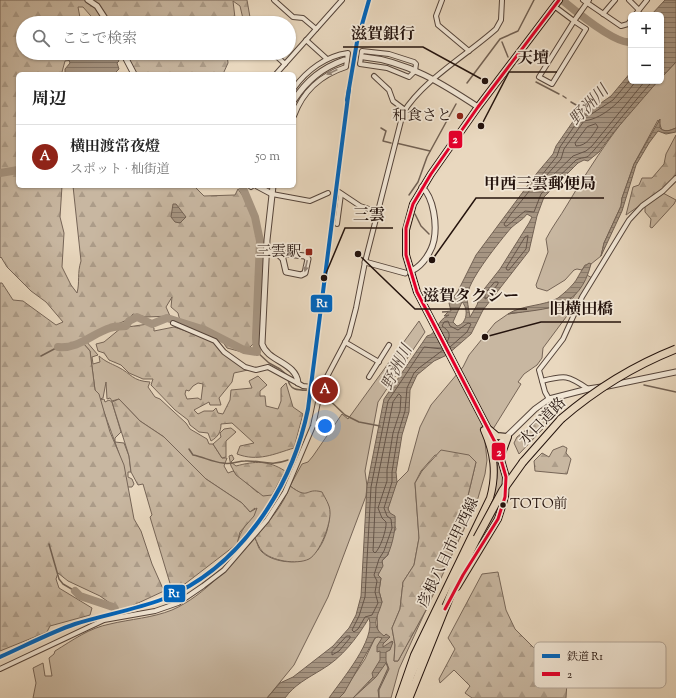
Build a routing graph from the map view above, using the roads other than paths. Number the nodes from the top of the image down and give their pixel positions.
1 (88, 0) edge
2 (274, 0) edge
3 (342, 0) edge
4 (442, 0) edge
5 (502, 0) edge
6 (615, 0) edge
7 (629, 0) edge
8 (647, 0) edge
9 (557, 2) edge
10 (586, 2) edge
11 (639, 10) joint
12 (602, 14) junction
13 (103, 16) edge
14 (292, 16) edge
15 (296, 17) edge
16 (575, 19) junction
17 (628, 24) edge
18 (316, 29) junction
19 (306, 40) junction
20 (296, 51) edge
21 (469, 51) junction
22 (364, 57) tunnel mouth
23 (327, 59) junction
24 (127, 60) edge
25 (281, 60) edge
26 (288, 60) edge
27 (344, 60) tunnel mouth
28 (285, 64) junction
29 (415, 71) junction
30 (133, 72) edge
31 (278, 72) edge
32 (374, 76) dead end
33 (434, 80) junction
34 (296, 86) edge
35 (296, 97) edge
36 (478, 107) junction
37 (405, 110) junction
38 (296, 112) edge
39 (676, 178) edge
40 (261, 188) edge
41 (273, 188) edge
42 (422, 188) junction
43 (328, 193) dead end
44 (272, 194) junction
45 (378, 212) junction
46 (337, 224) dead end
47 (267, 252) junction
48 (278, 254) junction
49 (295, 255) junction
50 (284, 262) junction
51 (365, 262) junction
52 (414, 270) dead end
53 (405, 274) dead end
54 (173, 324) dead end
55 (345, 342) junction
56 (389, 345) dead end
57 (676, 349) edge
58 (379, 362) junction
59 (676, 372) edge
60 (369, 377) dead end
61 (542, 380) junction
62 (298, 383) junction
63 (588, 389) junction
64 (321, 390) junction
65 (549, 399) junction
66 (480, 415) junction
67 (491, 437) junction
68 (508, 437) junction
69 (497, 446) junction
70 (501, 458) junction
71 (494, 463) junction
72 (458, 576) junction
73 (445, 609) junction
74 (0, 668) edge
75 (399, 698) edge
76 (403, 698) edge
77 (409, 698) edge

1 - 13 street
2 - 14 street
3 - 18 street
4 - 21 street
5 - 21 street
6 - 12 street
7 - 11 street
8 - 11 street
9 - 16 street
9 - 36 main road, 彦根八日市甲西線
10 - 12 street
10 - 16 street
12 - 17 street
15 - 18 street
16 - 16 street
18 - 19 street
19 - 20 street
19 - 23 street
21 - 33 street
22 - 29 street
23 - 34 street
23 -> 38 street
24 - 30 street
25 - 28 street
26 - 28 street
27 - 35 street
28 - 31 street
29 - 29 street
29 - 33 street
32 - 37 street
33 - 36 street
33 - 37 street
36 - 42 main road, 彦根八日市甲西線
37 - 45 street
39 - 61 street
40 - 44 street
41 - 44 street
42 - 52 street
42 - 66 main road, 彦根八日市甲西線
43 - 44 street
44 - 47 street
45 - 46 street
45 - 51 street
47 - 48 street
47 - 62 street
48 - 49 street
48 - 50 street
49 - 50 street
49 -> 50 street
51 - 53 street
51 - 55 street
54 - 62 street
55 - 58 street
55 - 64 street
56 - 58 street
57 - 72 highway, 水口道路, bridge
58 - 60 street
59 - 63 street
61 - 63 street
61 - 65 street
62 - 64 street
63 - 65 street
64 - 74 street
65 - 68 street
66 - 67 main road, 彦根八日市甲西線
66 - 67 main road, 彦根八日市甲西線
67 - 68 main road
67 - 69 main road, 彦根八日市甲西線
67 - 71 main road, 彦根八日市甲西線
68 - 69 street
68 - 70 main road
69 - 70 main road, 彦根八日市甲西線
69 - 71 main road
70 - 73 main road, 彦根八日市甲西線
71 - 75 main road, 彦根八日市甲西線
72 - 73 highway, 水口道路
72 - 76 highway, 水口道路
73 - 77 highway, 水口道路

